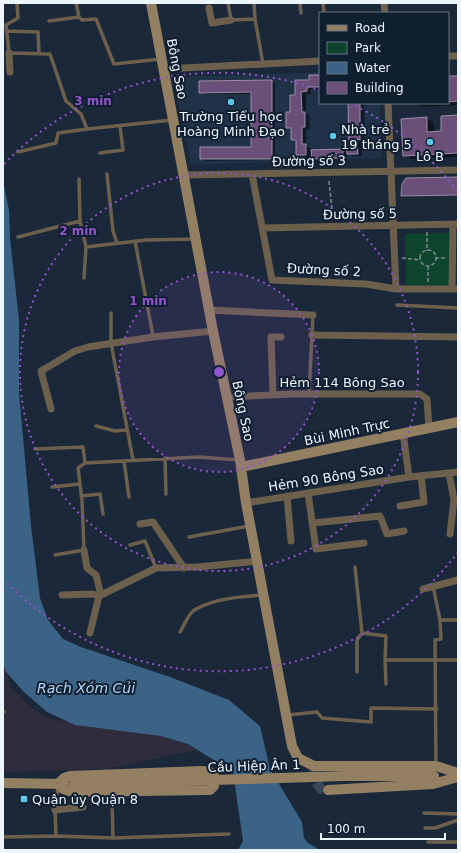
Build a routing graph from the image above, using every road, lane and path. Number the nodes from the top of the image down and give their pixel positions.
1 (17, 3) edge
2 (76, 3) edge
3 (151, 3) edge
4 (228, 3) edge
5 (254, 3) edge
6 (300, 3) edge
7 (209, 8) dead end
8 (301, 13) dead end
9 (79, 17) junction
10 (255, 19) junction
11 (231, 20) junction
12 (50, 21) dead end
13 (5, 24) edge
14 (7, 31) junction
15 (9, 53) junction
16 (40, 54) junction
17 (319, 61) edge
18 (163, 64) junction
19 (263, 64) junction
20 (10, 72) dead end
21 (388, 104) edge
22 (173, 120) junction
23 (120, 126) junction
24 (88, 129) junction
25 (18, 152) dead end
26 (100, 153) dead end
27 (458, 170) edge
28 (390, 171) junction
29 (328, 172) junction
30 (107, 174) dead end
31 (252, 174) junction
32 (184, 175) junction
33 (79, 178) dead end
34 (80, 221) junction
35 (455, 224) edge
36 (393, 225) junction
37 (427, 225) junction
38 (334, 226) junction
39 (262, 228) junction
40 (18, 237) dead end
41 (196, 239) junction
42 (135, 241) junction
43 (117, 243) junction
44 (86, 247) junction
45 (427, 251) junction
46 (395, 257) junction
47 (420, 260) junction
48 (428, 266) junction
49 (84, 278) dead end
50 (396, 289) junction
51 (429, 289) junction
52 (455, 289) edge
53 (396, 304) dead end
54 (458, 308) edge
55 (209, 310) junction
56 (111, 313) dead end
57 (313, 315) joint
58 (213, 331) junction
59 (312, 335) junction
60 (153, 337) junction
61 (458, 337) edge
62 (281, 338) dead end
63 (110, 343) junction
64 (310, 394) junction
65 (272, 395) junction
66 (227, 397) junction
67 (50, 409) dead end
68 (458, 422) edge
69 (96, 426) dead end
70 (429, 428) junction
71 (127, 430) junction
72 (404, 433) junction
73 (35, 449) dead end
74 (164, 458) junction
75 (133, 460) junction
76 (124, 461) junction
77 (84, 463) junction
78 (241, 464) junction
79 (458, 472) edge
80 (449, 473) junction
81 (421, 476) junction
82 (409, 477) junction
83 (80, 484) junction
84 (52, 487) dead end
85 (308, 493) junction
86 (166, 494) dead end
87 (81, 496) junction
88 (287, 496) junction
89 (129, 497) dead end
90 (246, 503) junction
91 (400, 506) dead end
92 (103, 514) dead end
93 (312, 523) junction
94 (140, 524) dead end
95 (251, 526) junction
96 (404, 531) dead end
97 (450, 534) dead end
98 (189, 537) dead end
99 (291, 541) dead end
100 (364, 543) dead end
101 (130, 545) dead end
102 (84, 550) junction
103 (55, 555) dead end
104 (258, 561) junction
105 (355, 567) dead end
106 (156, 568) junction
107 (184, 568) junction
108 (458, 580) edge
109 (433, 586) junction
110 (423, 589) dead end
111 (264, 595) junction
112 (62, 596) dead end
113 (100, 596) junction
114 (440, 620) junction
115 (458, 620) edge
116 (180, 632) dead end
117 (90, 633) dead end
118 (362, 633) junction
119 (385, 660) junction
120 (458, 660) edge
121 (436, 661) junction
122 (357, 672) dead end
123 (386, 684) dead end
124 (437, 709) junction
125 (288, 715) junction
126 (435, 771) junction
127 (458, 775) edge
128 (3, 783) edge
129 (58, 784) junction
130 (328, 790) dead end
131 (112, 800) dead end
132 (83, 807) dead end
133 (55, 810) junction
134 (424, 813) dead end
135 (458, 814) edge
136 (458, 820) edge
137 (425, 828) dead end
138 (229, 834) dead end
139 (56, 836) junction
140 (3, 837) edge
141 (113, 838) junction
142 (428, 842) dead end
143 (458, 842) edge

1 - 13 lane
2 - 9 lane
3 - 18 main road, Bông Sao
4 - 11 lane
5 - 10 lane
6 - 8 lane
7 - 11 street
9 - 12 lane
9 - 18 lane
10 - 11 lane
10 - 19 lane
13 - 14 lane
14 - 15 lane
14 - 16 lane
15 - 16 lane
15 - 20 street
16 - 24 lane
17 - 19 street
18 - 19 street
18 - 22 main road, Bông Sao
21 - 28 street
22 - 23 lane
22 - 32 main road, Bông Sao
23 - 24 lane
23 - 26 lane
24 - 25 lane
27 - 28 street, Đường số 3
28 - 29 street, Đường số 3
28 - 36 street
29 - 31 street, Đường số 3
29 - 38 path
30 - 43 lane
31 - 32 street, Đường số 3
31 - 39 street, Đường số 2
32 - 41 main road, Bông Sao
33 - 34 lane
34 - 40 lane
34 - 44 lane
35 - 37 street, Đường số 5
35 - 52 street
36 - 37 street, Đường số 5
36 - 38 street, Đường số 5
36 - 46 street
37 - 45 path
38 - 39 street, Đường số 5
39 - 50 street, Đường số 2
41 - 42 lane
41 - 55 main road, Bông Sao
42 - 43 lane
42 - 60 lane
43 - 44 lane
44 - 49 lane
45 - 47 path
45 - 48 path
46 - 47 path
46 - 50 street
47 - 48 path
48 - 51 path
50 - 51 street, Đường số 2
51 - 52 street, Đường số 2
53 - 54 lane
55 - 57 street
55 - 58 main road, Bông Sao
56 - 63 lane
57 - 59 lane
58 - 60 street
58 - 66 main road, Bông Sao
59 - 61 street
59 - 64 lane
60 - 63 street
62 - 65 street
63 - 67 street
63 - 71 lane
64 - 65 street, Hẻm 114 Bông Sao
64 - 70 street, Hẻm 114 Bông Sao
65 - 66 street, Hẻm 114 Bông Sao
66 - 78 main road, Bông Sao
68 - 70 main road, Bùi Minh Trực
69 - 71 lane
70 - 72 main road, Bùi Minh Trực
71 - 75 lane
72 - 78 main road, Bùi Minh Trực
72 - 82 street
73 - 77 lane
74 - 75 lane
74 - 78 lane
74 - 86 lane
75 - 76 lane
76 - 77 lane
76 - 89 lane
77 - 83 lane
78 - 90 main road, Bông Sao
79 - 80 street, Hẻm 90 Bông Sao
80 - 81 street, Hẻm 90 Bông Sao
80 - 97 street
81 - 82 street, Hẻm 90 Bông Sao
81 - 91 street
82 - 85 street, Hẻm 90 Bông Sao
83 - 84 lane
83 - 87 lane
85 - 88 street, Hẻm 90 Bông Sao
85 - 93 street
87 - 92 lane
87 - 102 lane
88 - 90 street, Hẻm 90 Bông Sao
88 - 99 street
90 - 95 main road, Bông Sao
93 - 96 street
93 - 100 street
94 - 107 street
95 - 98 lane
95 - 104 main road, Bông Sao
101 - 106 lane
102 - 103 lane
102 - 113 street
104 - 107 street
104 - 111 main road, Bông Sao
105 - 118 lane
106 - 107 street
106 - 113 street
108 - 109 street
109 - 110 street
109 - 114 lane
111 - 116 lane
111 - 125 main road, Bông Sao
112 - 113 street
113 - 117 street
114 - 115 lane
114 - 121 lane
118 - 119 lane
118 - 122 lane
119 - 121 lane
119 - 123 lane
120 - 121 lane
121 - 124 lane
124 - 125 lane
124 - 126 lane
125 - 126 main road, Bông Sao
126 - 127 main road
126 - 129 main road, Cầu Hiệp Ân 1, bridge
127 - 130 main road
128 - 129 main road, Cầu Hiệp Ân 1
129 - 129 main road
129 - 133 lane
131 - 141 lane
132 - 133 street
133 - 139 lane
134 - 135 lane
136 - 137 lane
138 - 141 lane
139 - 140 lane
139 - 141 lane
142 - 143 lane

